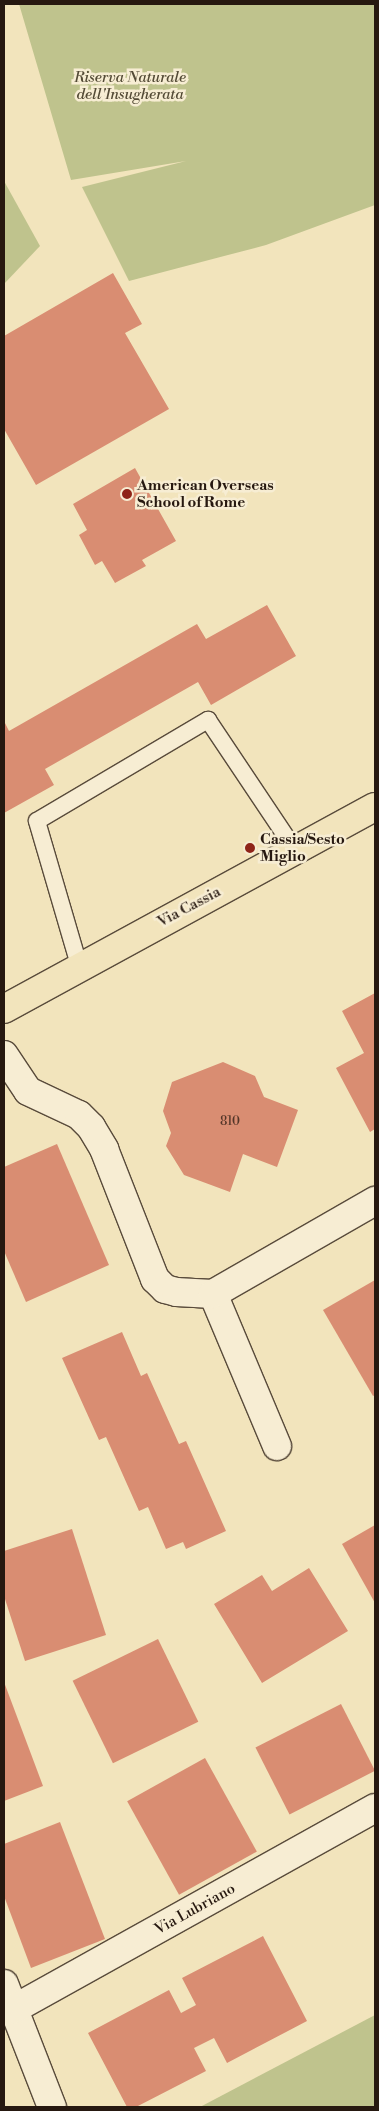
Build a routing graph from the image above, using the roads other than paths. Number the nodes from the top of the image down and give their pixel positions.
1 (375, 807) edge
2 (294, 850) junction
3 (79, 965) junction
4 (4, 1009) edge
5 (4, 1055) edge
6 (375, 1201) edge
7 (213, 1294) junction
8 (277, 1446) dead end
9 (375, 1808) edge
10 (4, 1984) edge
11 (14, 2009) junction
12 (52, 2107) edge

1 - 2 main road, Via Cassia
2 - 3 main road, Via Cassia
2 - 3 lane
3 - 4 main road, Via Cassia
5 - 7 street
6 - 7 street
7 - 8 street
9 - 11 street, Via Lubriano
10 - 11 street
11 - 12 street

